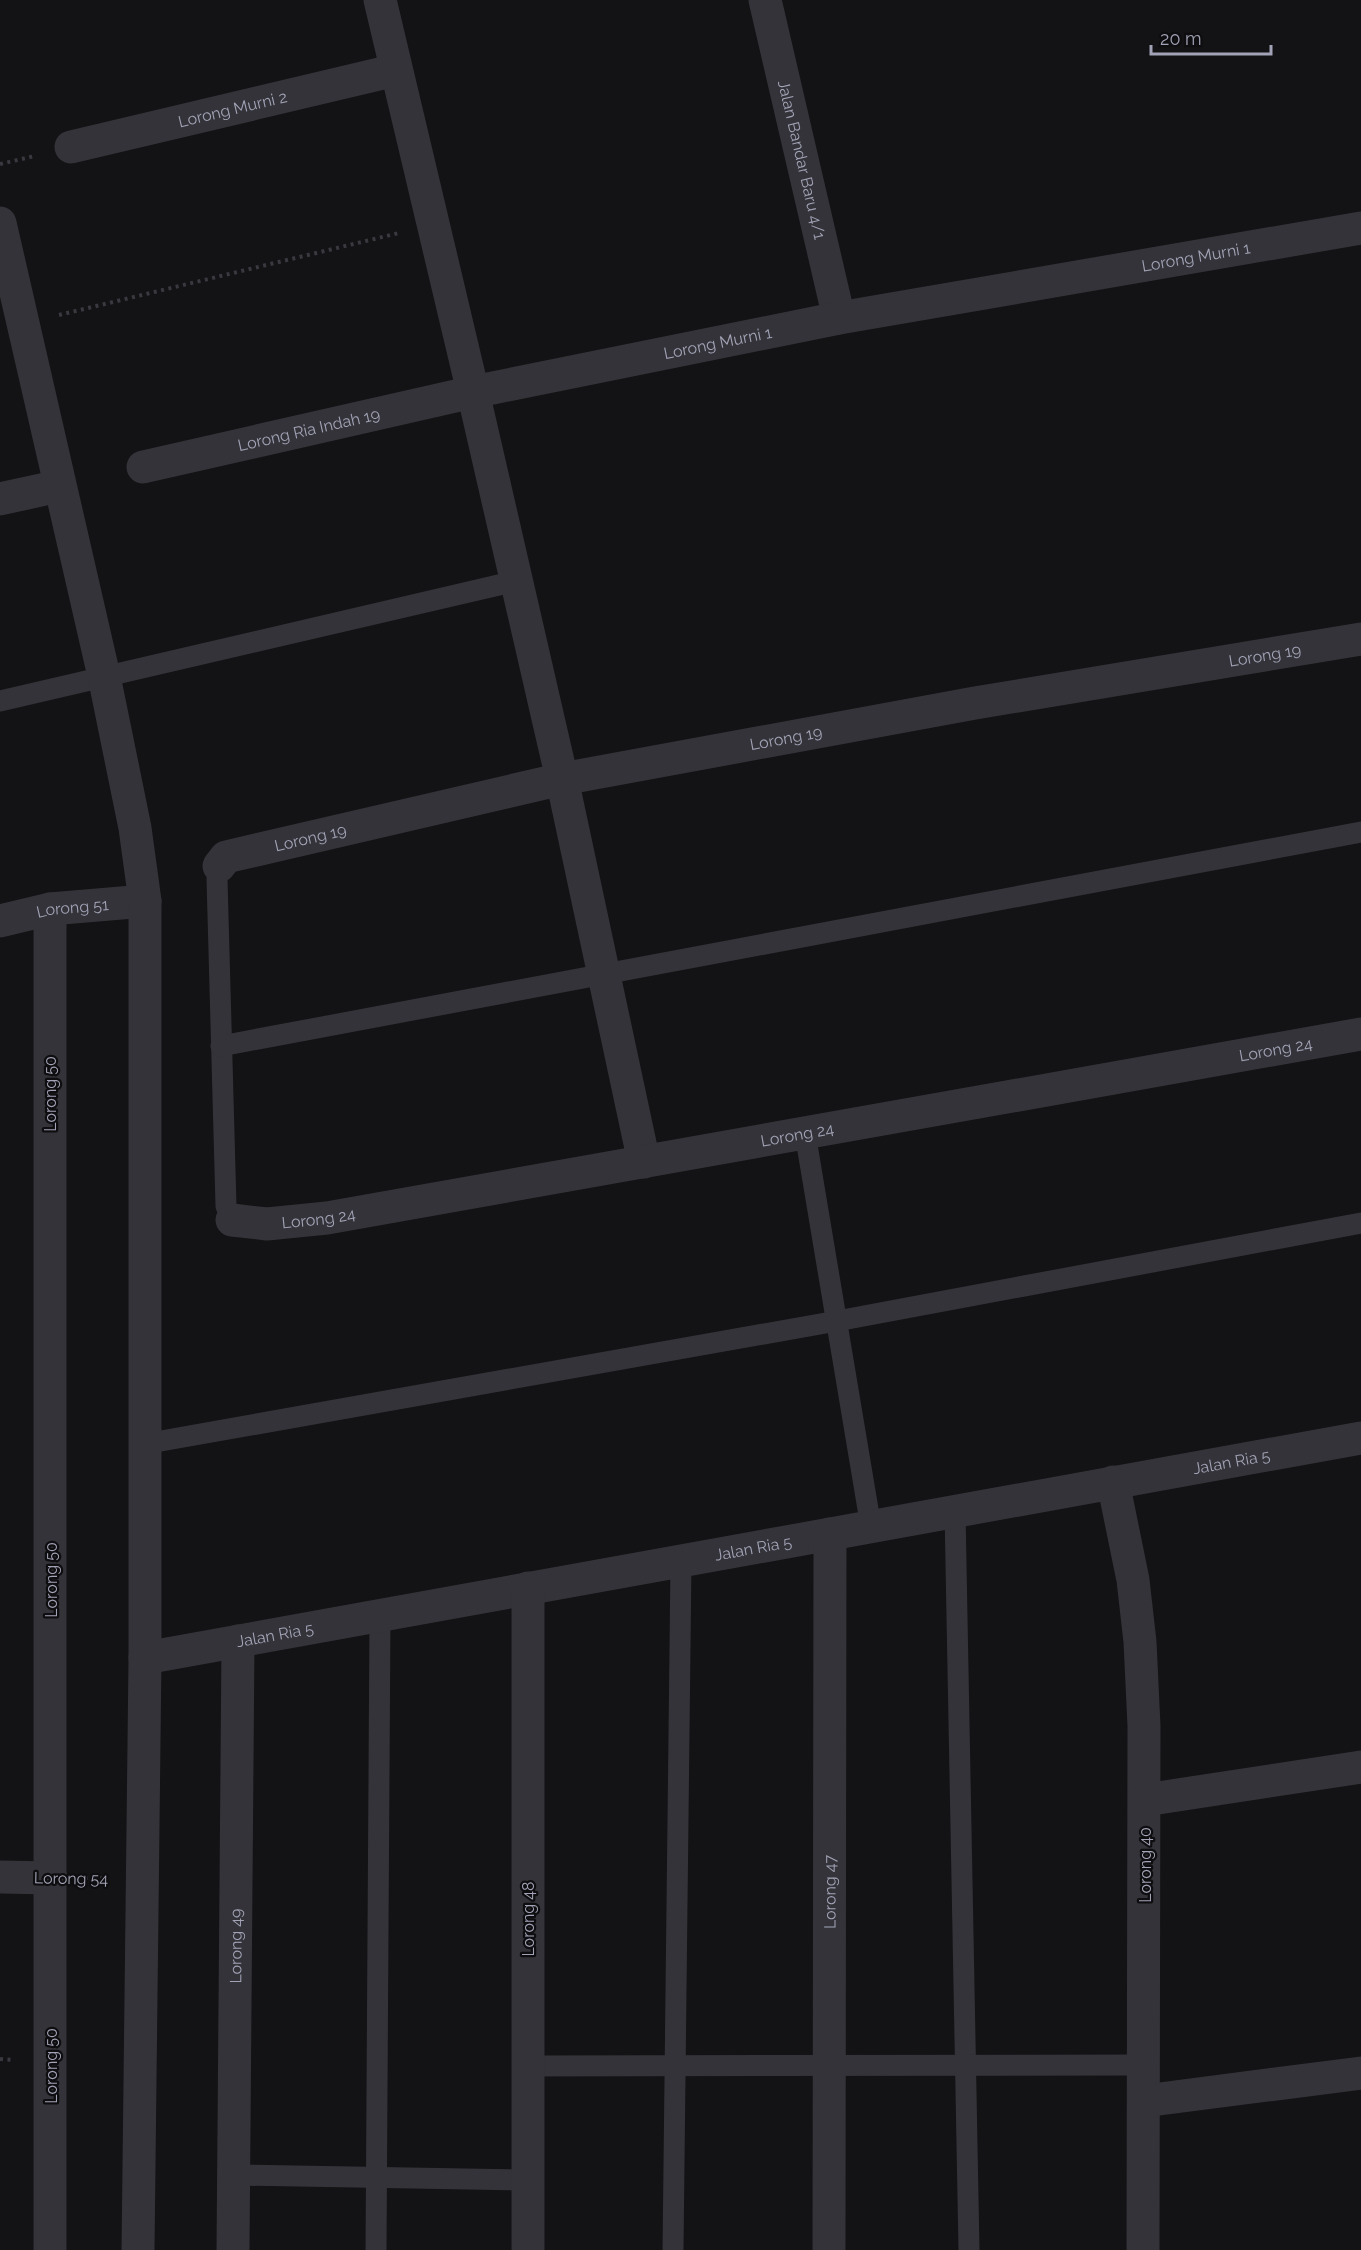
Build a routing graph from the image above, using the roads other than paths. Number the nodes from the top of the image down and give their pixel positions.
1 (380, 0) edge
2 (765, 0) edge
3 (396, 70) junction
4 (71, 147) dead end
5 (0, 223) edge
6 (1361, 228) edge
7 (839, 318) junction
8 (474, 392) junction
9 (143, 467) dead end
10 (59, 486) junction
11 (0, 500) edge
12 (516, 581) junction
13 (1361, 639) edge
14 (104, 676) junction
15 (0, 701) edge
16 (562, 779) junction
17 (1361, 832) edge
18 (219, 866) joint
19 (145, 901) junction
20 (50, 909) junction
21 (0, 921) edge
22 (603, 975) junction
23 (1361, 1034) edge
24 (221, 1046) junction
25 (805, 1133) junction
26 (644, 1162) junction
27 (232, 1220) joint
28 (1361, 1223) edge
29 (837, 1321) junction
30 (1361, 1438) edge
31 (144, 1444) junction
32 (1113, 1482) junction
33 (955, 1511) junction
34 (871, 1527) junction
35 (830, 1534) junction
36 (681, 1561) junction
37 (528, 1588) junction
38 (380, 1616) junction
39 (238, 1641) junction
40 (145, 1659) junction
41 (1361, 1767) edge
42 (1145, 1800) junction
43 (0, 1877) edge
44 (51, 1878) junction
45 (966, 2065) junction
46 (1144, 2065) junction
47 (528, 2066) junction
48 (675, 2066) junction
49 (831, 2066) junction
50 (1361, 2073) edge
51 (1143, 2101) junction
52 (234, 2175) junction
53 (376, 2177) junction
54 (528, 2180) junction
55 (50, 2250) edge
56 (138, 2250) edge
57 (233, 2250) edge
58 (376, 2250) edge
59 (528, 2250) edge
60 (673, 2250) edge
61 (829, 2250) edge
62 (969, 2250) edge
63 (1143, 2250) edge

1 - 3 street
2 - 7 street, Jalan Bandar Baru 4/1
3 - 4 street, Lorong Murni 2
3 - 8 street
5 - 10 street
6 - 7 street, Lorong Murni 1
7 - 8 street, Lorong Murni 1
8 - 9 street, Lorong Ria Indah 19
8 - 12 street
10 - 11 street
10 - 14 street
12 - 14 lane
12 - 16 street
13 - 16 street, Lorong 19
14 - 15 lane
14 - 19 street
16 - 18 street, Lorong 19
16 - 22 street
17 - 22 lane
18 - 24 lane
19 - 20 street, Lorong 51
19 - 31 street
20 - 21 street, Lorong 51
20 - 44 street, Lorong 50
22 - 24 lane
22 - 26 street
23 - 25 street, Lorong 24
24 - 27 lane
25 - 26 street, Lorong 24
25 - 29 lane
26 - 27 street, Lorong 24
28 - 29 lane
29 - 31 lane
29 - 34 lane
30 - 32 street, Jalan Ria 5
31 - 40 street
32 - 33 street, Jalan Ria 5
32 - 42 street, Lorong 40
33 - 34 street, Jalan Ria 5
33 - 45 lane
34 - 35 street, Jalan Ria 5
35 - 36 street, Jalan Ria 5
35 - 49 street, Lorong 47
36 - 37 street, Jalan Ria 5
36 - 48 lane
37 - 38 street, Jalan Ria 5
37 - 47 street, Lorong 48
38 - 39 street, Jalan Ria 5
38 - 53 lane
39 - 40 street, Jalan Ria 5
39 - 52 street, Lorong 49
40 - 56 street
41 - 42 street
42 - 46 street, Lorong 40
43 - 44 street, Lorong 54
44 - 55 street, Lorong 50
45 - 46 lane
45 - 49 lane
45 - 62 lane
46 - 51 street, Lorong 40
47 - 48 lane
47 - 54 street, Lorong 48
48 - 49 lane
48 - 60 lane
49 - 61 street, Lorong 47
50 - 51 street
51 - 63 street, Lorong 40
52 - 53 lane
52 - 57 street, Lorong 49
53 - 54 lane
53 - 58 lane
54 - 59 street, Lorong 48

